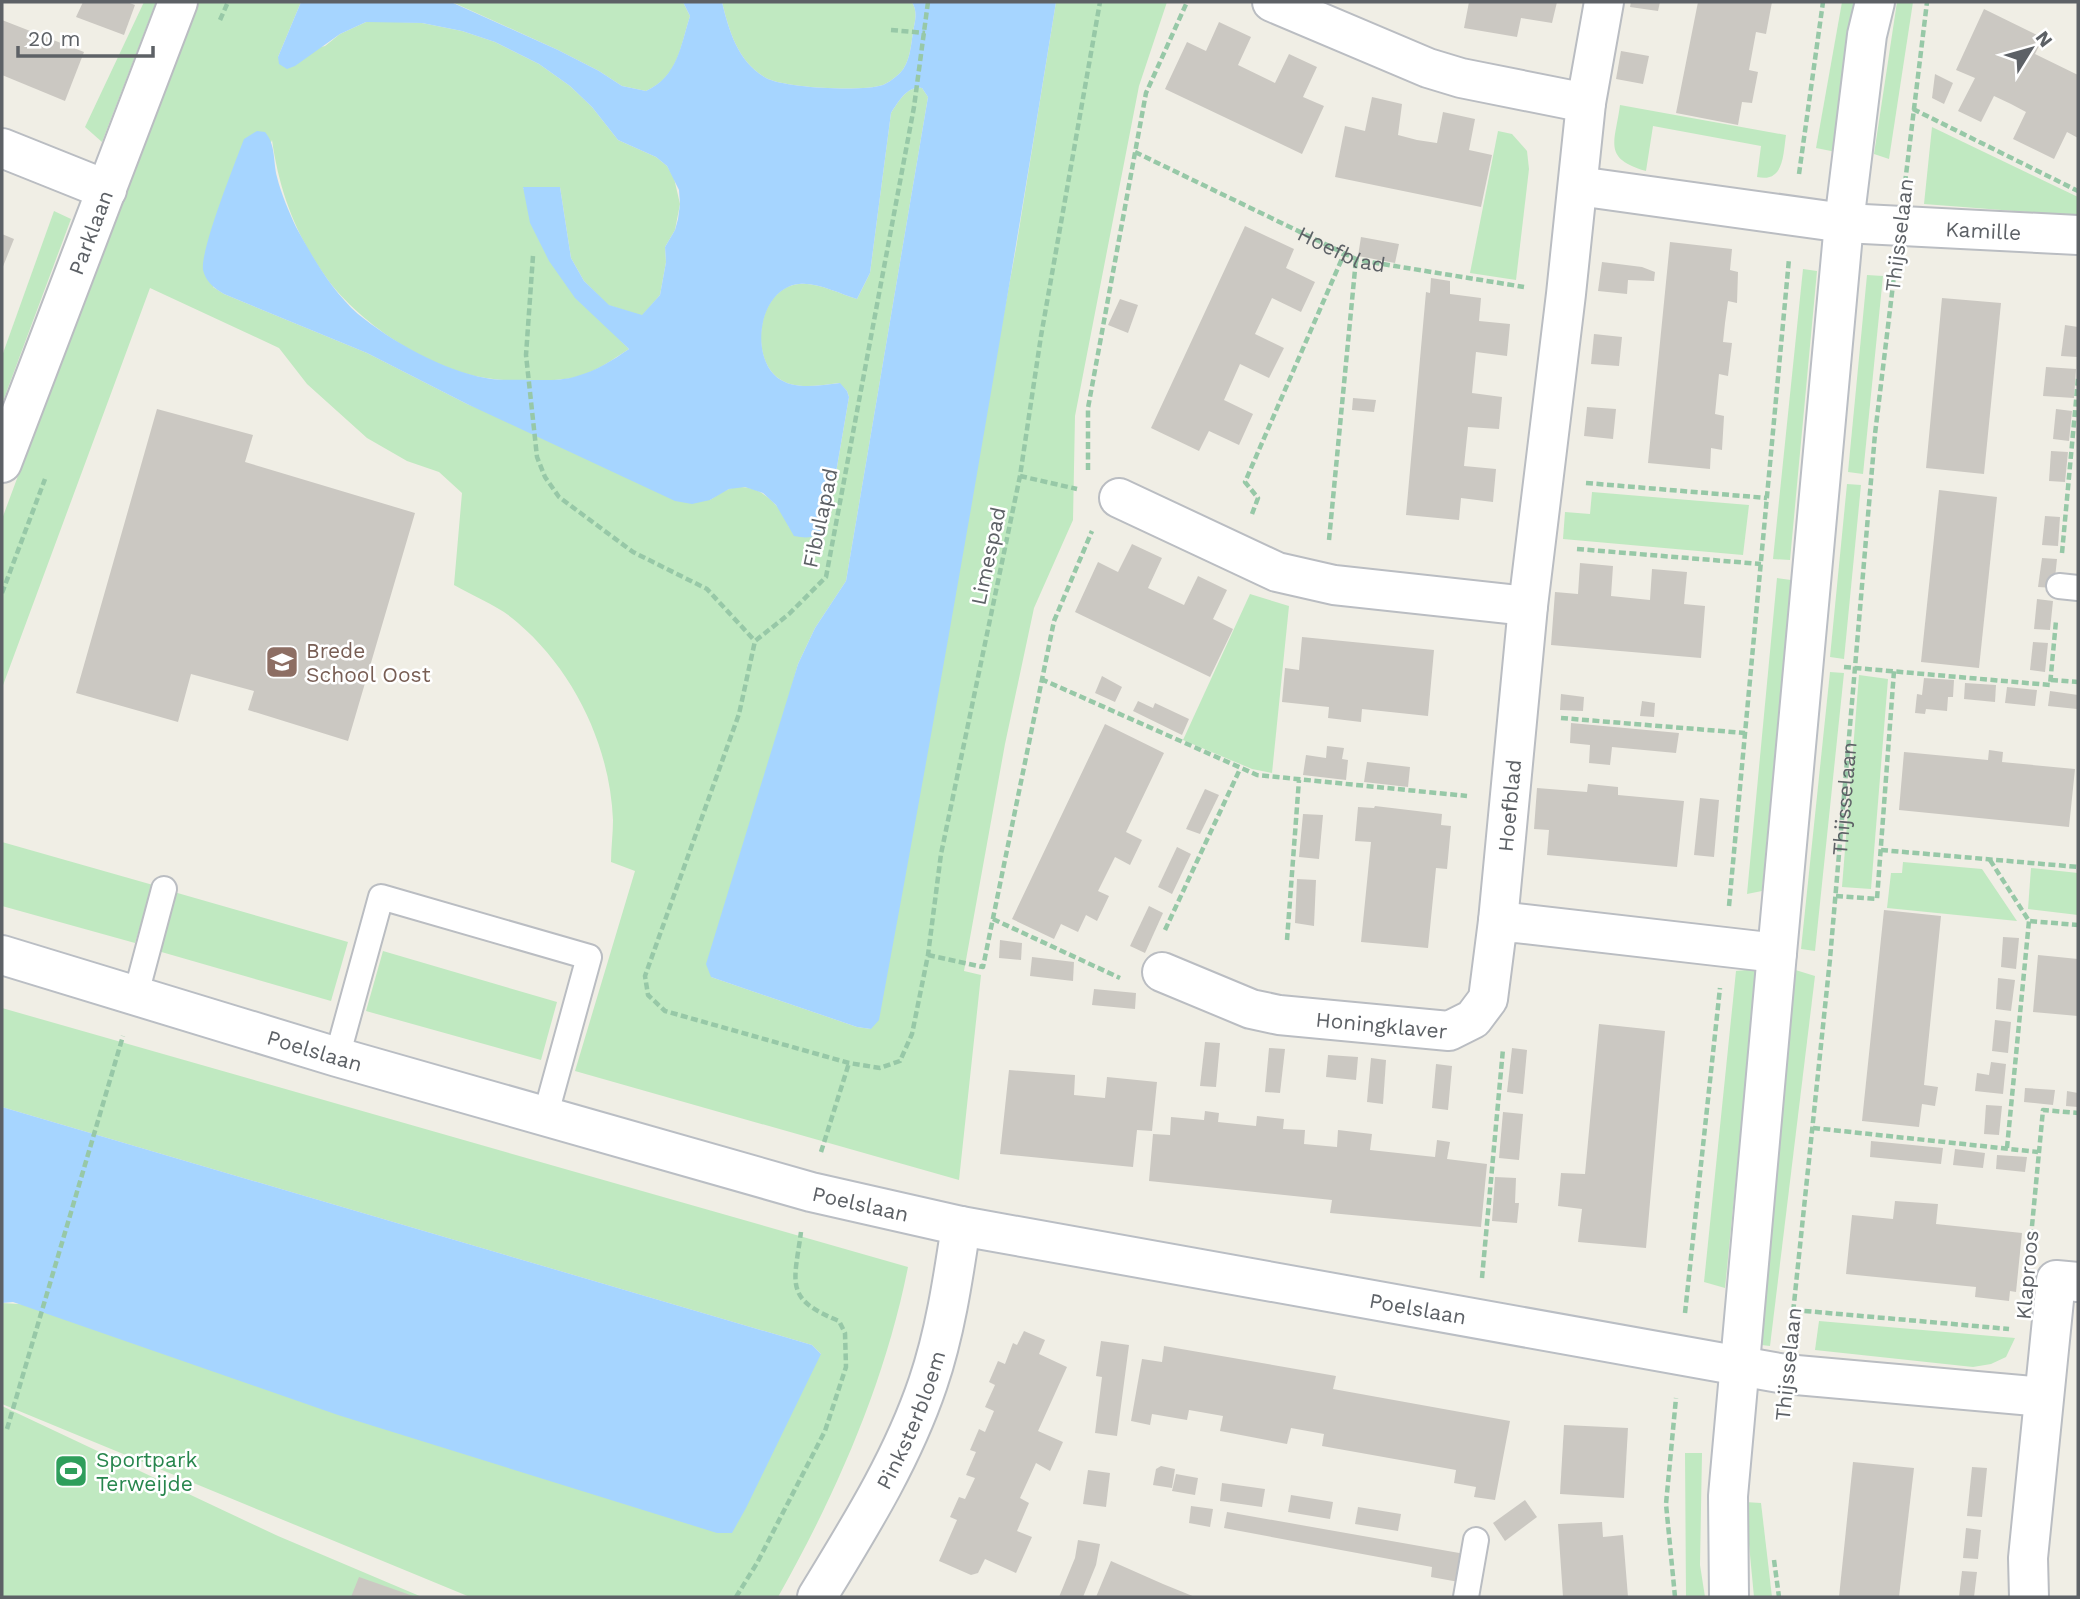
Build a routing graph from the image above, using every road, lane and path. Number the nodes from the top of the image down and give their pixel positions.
1 (178, 2) edge
2 (928, 2) edge
3 (1100, 2) edge
4 (1272, 2) edge
5 (1604, 2) edge
6 (1823, 2) edge
7 (1875, 2) edge
8 (1927, 2) edge
9 (891, 30) dead end
10 (925, 33) junction
11 (1586, 103) junction
12 (1913, 109) junction
13 (2, 148) edge
14 (1135, 152) dead end
15 (1578, 186) junction
16 (107, 190) junction
17 (2078, 191) edge
18 (1793, 216) junction
19 (1844, 223) junction
20 (1900, 226) junction
21 (2078, 235) edge
22 (1344, 254) junction
23 (533, 256) dead end
24 (1356, 259) junction
25 (1566, 294) junction
26 (2, 463) edge
27 (1020, 476) junction
28 (1543, 480) junction
29 (1104, 495) joint
30 (1767, 498) junction
31 (1535, 546) junction
32 (1238, 554) junction
33 (1761, 564) junction
34 (1324, 583) junction
35 (1528, 607) junction
36 (755, 641) junction
37 (1894, 671) dead end
38 (1041, 679) dead end
39 (2051, 680) dead end
40 (2078, 682) edge
41 (1518, 715) junction
42 (1745, 733) junction
43 (1240, 769) junction
44 (1299, 780) junction
45 (1509, 800) junction
46 (1881, 850) junction
47 (1989, 860) junction
48 (2078, 867) edge
49 (164, 889) dead end
50 (1836, 896) junction
51 (993, 919) dead end
52 (1498, 920) junction
53 (2029, 921) junction
54 (2078, 925) edge
55 (1287, 940) dead end
56 (1725, 947) junction
57 (1777, 953) junction
58 (2, 955) edge
59 (928, 955) junction
60 (983, 967) dead end
61 (1156, 969) junction
62 (1488, 999) junction
63 (131, 1010) junction
64 (337, 1057) junction
65 (849, 1063) junction
66 (2078, 1113) edge
67 (545, 1116) junction
68 (1813, 1128) junction
69 (2007, 1148) junction
70 (2038, 1152) junction
71 (811, 1192) junction
72 (961, 1226) junction
73 (2030, 1248) dead end
74 (1482, 1278) dead end
75 (2078, 1282) edge
76 (1794, 1310) junction
77 (1684, 1320) dead end
78 (2022, 1330) dead end
79 (1740, 1366) junction
80 (1785, 1374) junction
81 (1676, 1391) dead end
82 (2043, 1397) junction
83 (7, 1429) dead end
84 (1476, 1540) dead end
85 (1774, 1558) dead end
86 (736, 1597) edge
87 (817, 1597) edge
88 (1466, 1597) edge
89 (1675, 1597) edge
90 (1730, 1597) edge
91 (1779, 1597) edge
92 (2029, 1597) edge

1 - 16 street, Parklaan
2 - 10 path, Fibulapad
3 - 27 path, Limespad
4 - 11 street
5 - 11 street, Hoefblad
6 - 18 path
7 - 19 street
8 - 12 path, Thijsselaan
9 - 10 path
10 - 36 path, Fibulapad
11 - 15 street, Hoefblad
12 - 17 path
12 - 20 path, Thijsselaan
13 - 16 street
14 - 22 path, Hoefblad
15 - 18 street
15 - 25 street, Hoefblad
16 - 26 street, Parklaan
18 - 19 street
18 - 30 path
19 - 20 street, Kamille
19 - 57 street
20 - 21 street, Kamille
20 - 50 path, Thijsselaan
22 - 24 path, Hoefblad
22 - 32 path
23 - 36 path
24 - 25 path, Hoefblad
24 - 34 path
25 - 28 street, Hoefblad
27 - 29 path
27 - 59 path, Limespad
28 - 30 path
28 - 31 street, Hoefblad
29 - 32 street
30 - 33 path
31 - 33 path
31 - 35 street, Hoefblad
32 - 34 street
33 - 42 path
34 - 35 street
35 - 41 street, Hoefblad
36 - 65 path
37 - 46 path
38 - 43 path
39 - 40 path
41 - 42 path
41 - 45 street, Hoefblad
42 - 56 path
43 - 44 path
43 - 61 path
44 - 45 path
44 - 55 path
45 - 52 street, Hoefblad
46 - 47 path
46 - 50 path
47 - 48 path
47 - 53 path
49 - 63 lane
50 - 68 path, Thijsselaan
51 - 61 path
52 - 56 street
52 - 62 street
53 - 54 path
53 - 69 path
56 - 57 street
56 - 77 path
57 - 79 street
58 - 63 street, Poelslaan
59 - 60 path
59 - 65 path, Limespad
61 - 62 street, Honingklaver
62 - 74 path
63 - 64 street, Poelslaan
63 - 83 path
64 - 67 street, Poelslaan
64 - 67 lane
65 - 71 path
66 - 70 path, Klaproos
67 - 71 street, Poelslaan
68 - 69 path
68 - 76 path, Thijsselaan
69 - 70 path
70 - 73 path, Klaproos
71 - 72 street, Poelslaan
71 - 86 path
72 - 79 street, Poelslaan
72 - 87 street, Pinksterbloem
75 - 82 street, Klaproos
76 - 78 path, Klaproos
76 - 80 path, Thijsselaan
79 - 80 street
79 - 90 street
80 - 82 street
81 - 89 path
82 - 92 street, Klaproos
84 - 88 lane
85 - 91 path

